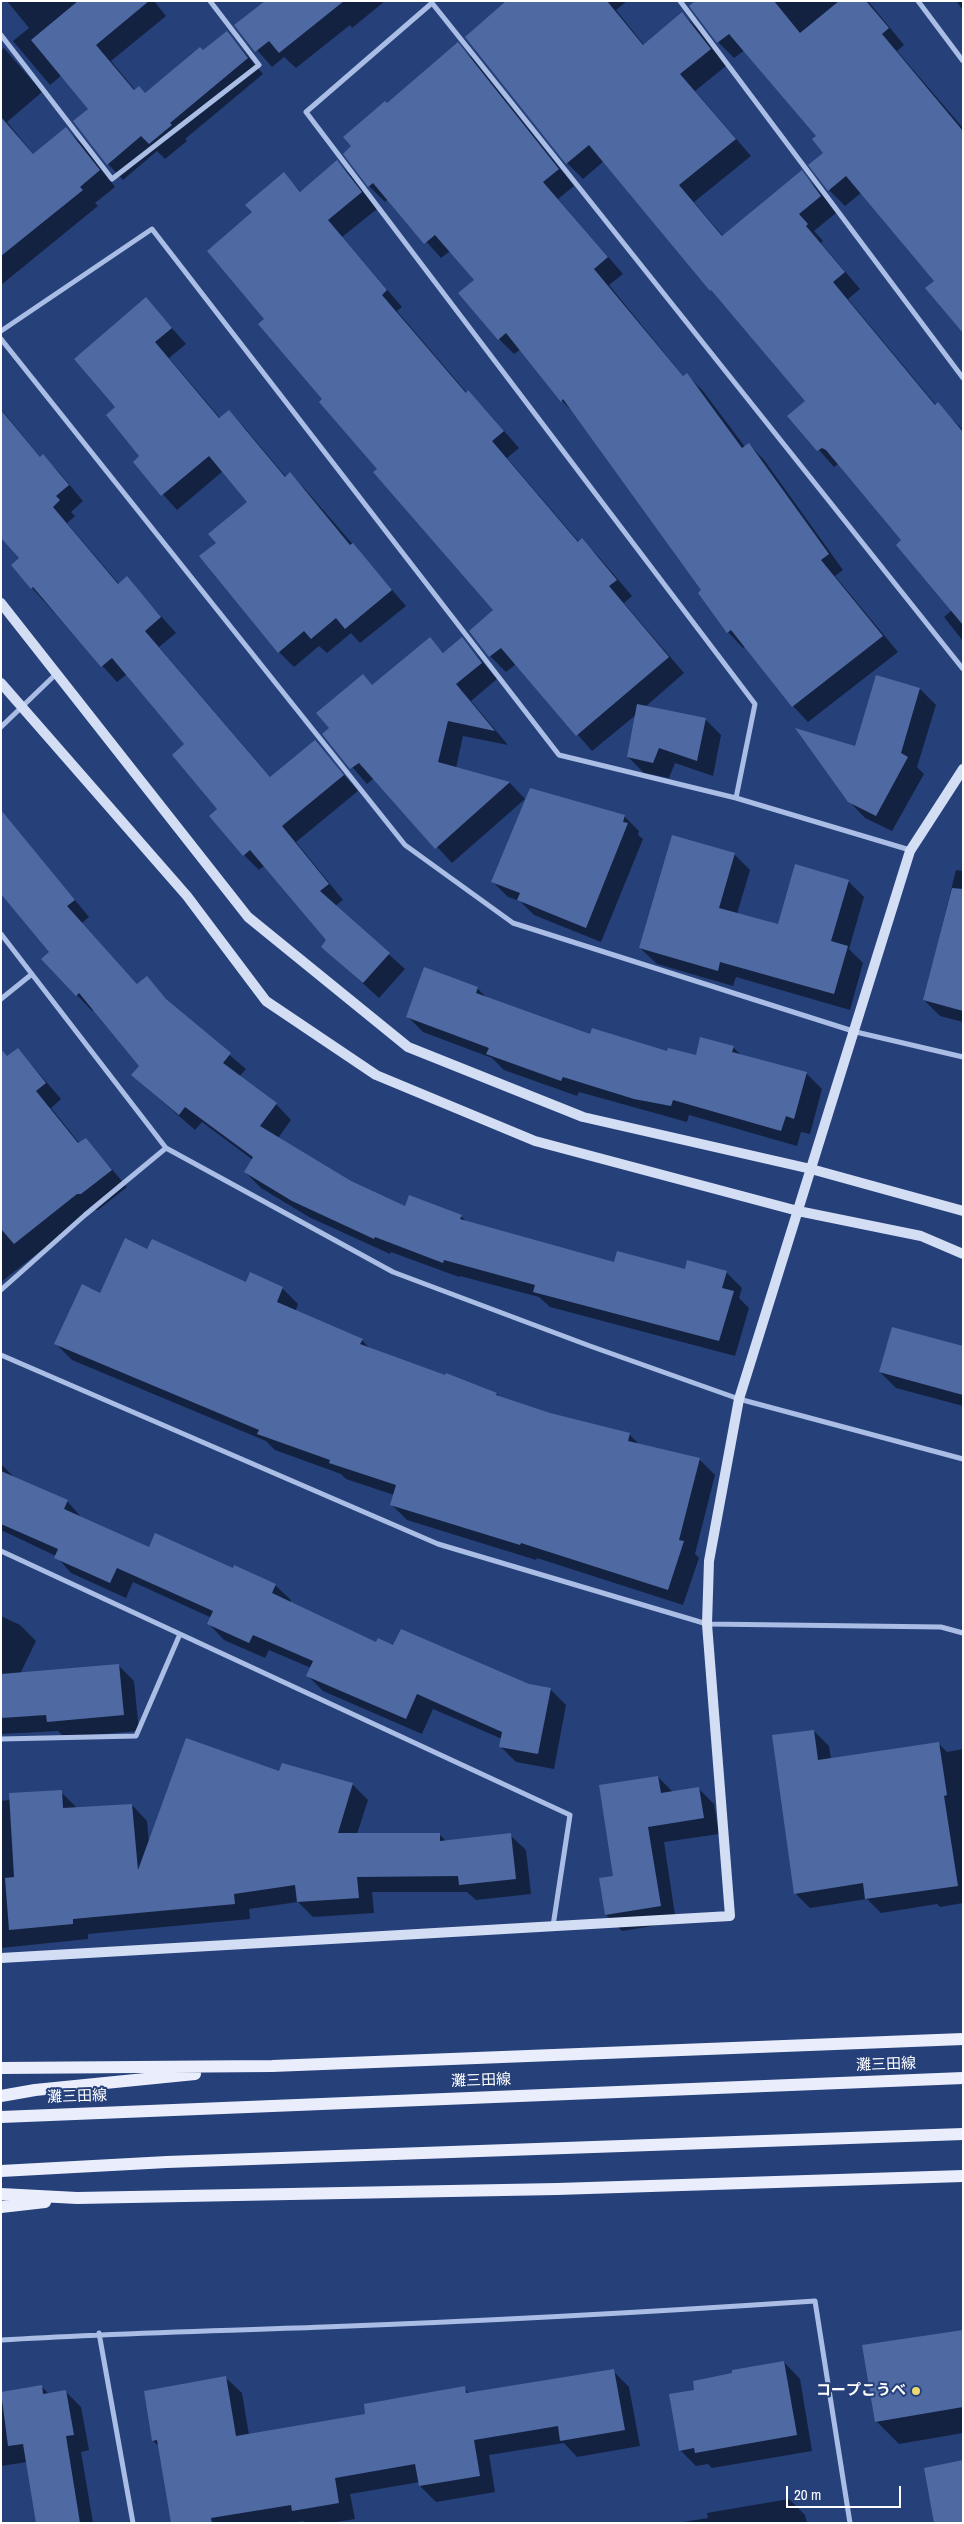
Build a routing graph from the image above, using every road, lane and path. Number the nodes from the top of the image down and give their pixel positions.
1 (210, 1) edge
2 (680, 1) edge
3 (918, 1) edge
4 (1, 35) edge
5 (963, 61) edge
6 (1, 331) edge
7 (1, 339) edge
8 (963, 378) edge
9 (1, 603) edge
10 (963, 669) edge
11 (57, 674) junction
12 (1, 683) edge
13 (22, 707) junction
14 (1, 727) edge
15 (963, 769) edge
16 (736, 798) junction
17 (910, 850) junction
18 (1, 934) edge
19 (32, 974) junction
20 (1, 999) edge
21 (856, 1032) junction
22 (963, 1057) edge
23 (166, 1148) junction
24 (810, 1169) junction
25 (798, 1211) junction
26 (963, 1211) edge
27 (963, 1254) edge
28 (1, 1290) edge
29 (1, 1355) edge
30 (739, 1399) junction
31 (963, 1460) edge
32 (1, 1551) edge
33 (707, 1624) junction
34 (963, 1633) edge
35 (180, 1634) junction
36 (1, 1739) edge
37 (553, 1927) junction
38 (1, 1958) edge
39 (963, 2038) edge
40 (272, 2066) junction
41 (1, 2068) edge
42 (963, 2078) edge
43 (1, 2096) edge
44 (1, 2117) edge
45 (963, 2134) edge
46 (1, 2171) edge
47 (963, 2176) edge
48 (1, 2194) edge
49 (77, 2198) junction
50 (1, 2207) edge
51 (99, 2334) junction
52 (1, 2340) edge
53 (133, 2523) edge
54 (850, 2523) edge

1 - 4 street
2 - 8 street
3 - 5 street
6 - 16 street
7 - 21 street
9 - 11 street
10 - 16 street
11 - 13 street
11 - 24 street
12 - 13 street
13 - 14 street
13 - 25 street
15 - 17 street
16 - 17 street
17 - 21 street
18 - 19 street
19 - 20 street
19 - 23 street
21 - 22 street
21 - 24 street
23 - 28 street
23 - 30 street
24 - 25 street
24 - 26 street
25 - 27 street
25 - 30 street
29 - 33 street
30 - 31 street
30 - 33 street
32 - 35 street
33 - 34 street
33 - 37 street
35 - 36 street
35 - 37 street
37 - 38 street
39 - 40 main road
40 - 41 main road
40 - 43 main road
42 - 44 main road, 灘三田線
45 - 46 main road
47 - 49 main road
48 - 49 main road
49 - 50 main road
51 - 52 street
51 - 53 street
51 - 54 street

